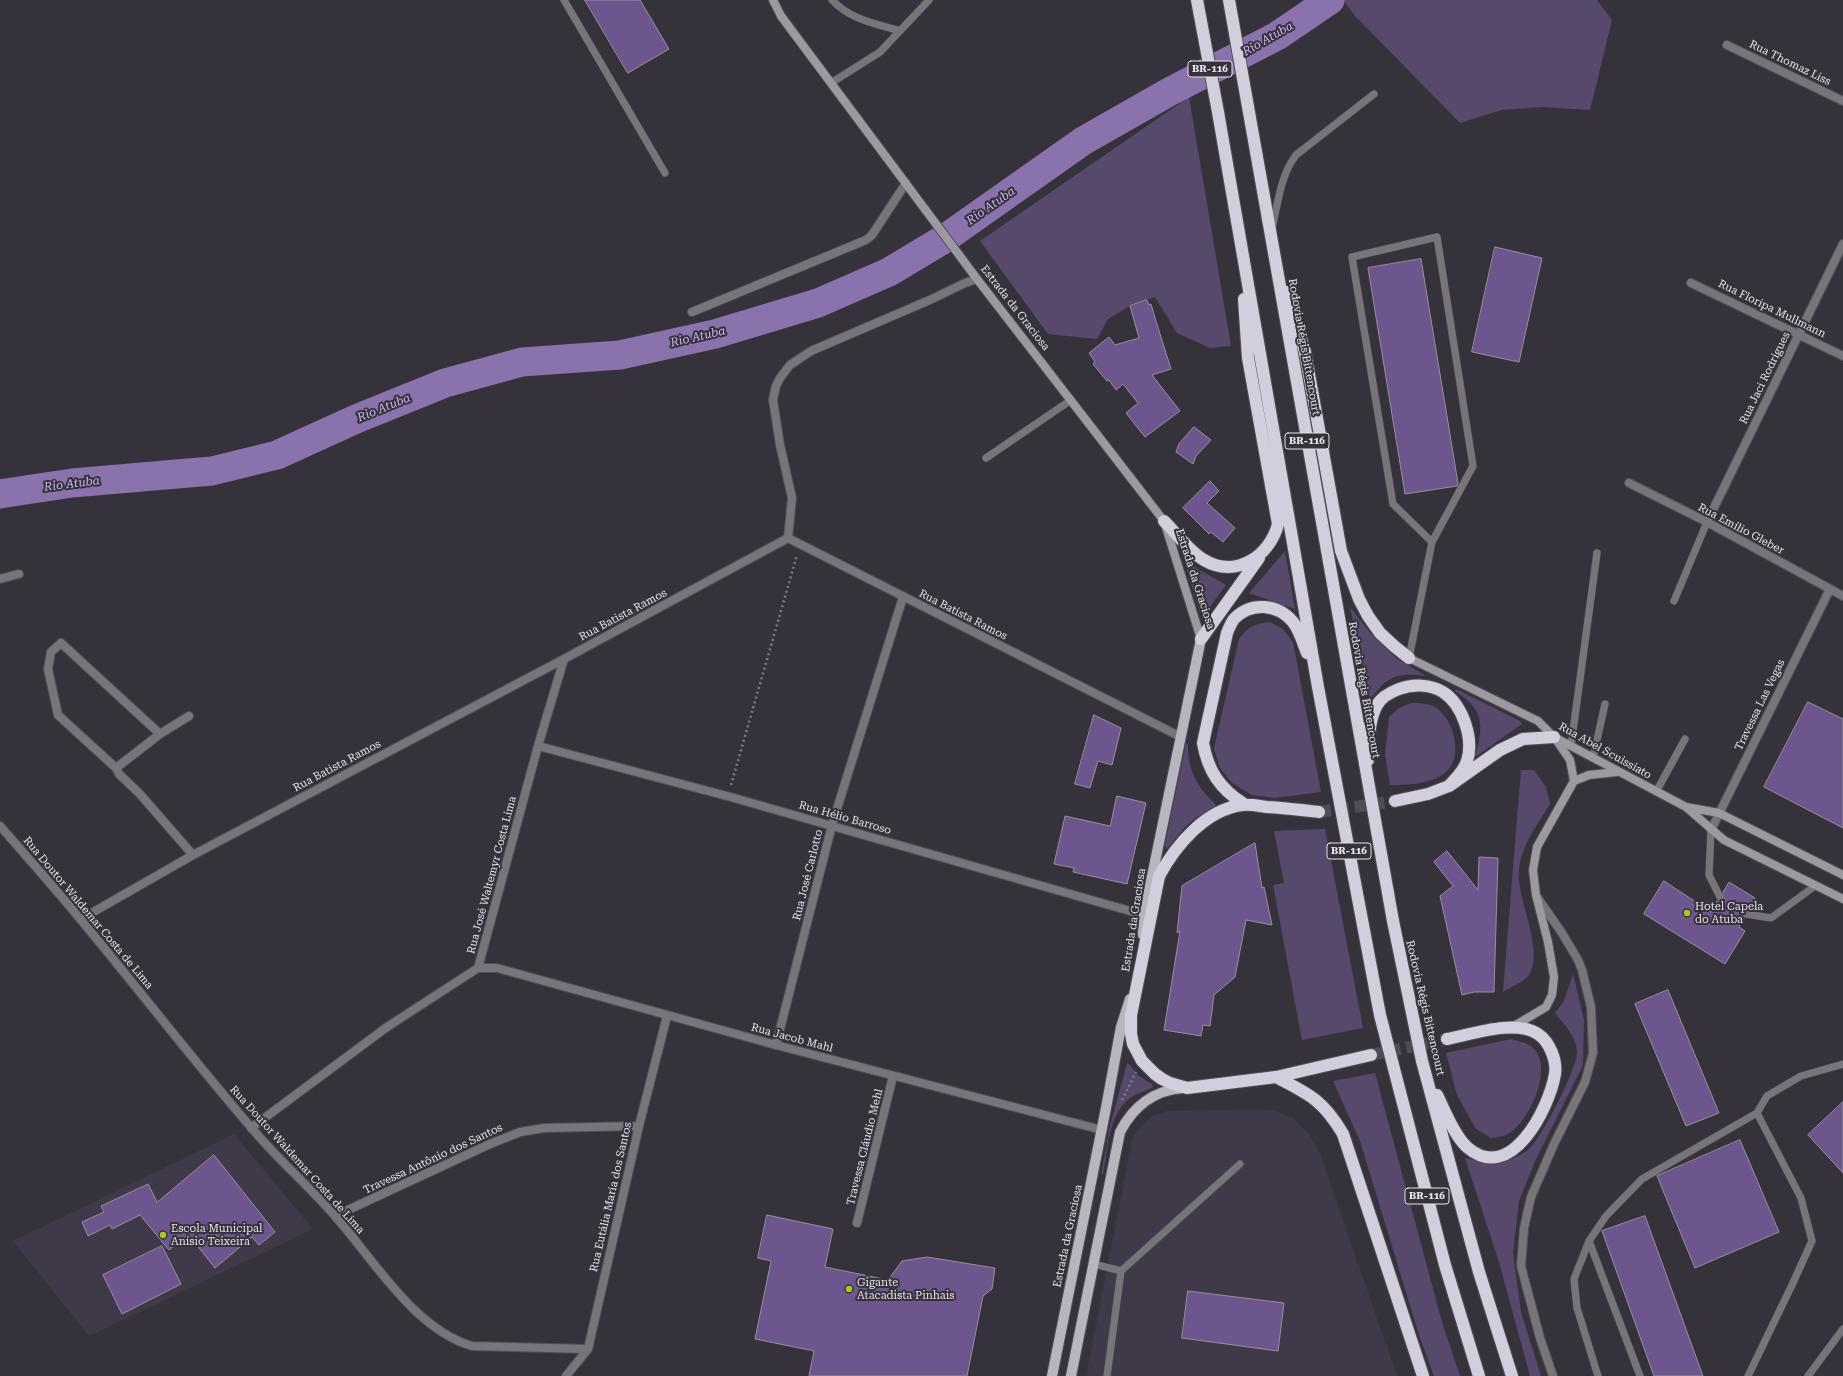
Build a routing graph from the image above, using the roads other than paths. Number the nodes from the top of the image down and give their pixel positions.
1 (564, 0) edge
2 (773, 0) edge
3 (832, 0) edge
4 (929, 0) edge
5 (1197, 0) edge
6 (1230, 5) edge
7 (900, 31) junction
8 (1727, 45) dead end
9 (831, 83) junction
10 (1374, 94) dead end
11 (1843, 101) edge
12 (665, 173) dead end
13 (906, 183) junction
14 (1270, 234) junction
15 (1240, 238) junction
16 (1843, 244) edge
17 (977, 279) junction
18 (1691, 283) dead end
19 (692, 312) dead end
20 (1799, 334) junction
21 (1843, 356) edge
22 (1071, 400) junction
23 (986, 458) dead end
24 (1629, 483) dead end
25 (1164, 521) junction
26 (1707, 522) junction
27 (788, 538) junction
28 (1432, 542) junction
29 (1264, 552) junction
30 (1597, 553) dead end
31 (19, 574) dead end
32 (0, 580) edge
33 (1830, 589) junction
34 (1843, 596) edge
35 (902, 597) junction
36 (1674, 601) dead end
37 (1201, 639) junction
38 (1410, 658) junction
39 (564, 659) junction
40 (1318, 687) junction
41 (1605, 704) dead end
42 (189, 716) dead end
43 (160, 734) junction
44 (1181, 737) junction
45 (1554, 737) junction
46 (1685, 739) dead end
47 (538, 746) junction
48 (1571, 746) junction
49 (1593, 758) junction
50 (116, 768) junction
51 (1618, 772) junction
52 (1367, 781) junction
53 (1574, 782) junction
54 (1449, 786) junction
55 (1656, 792) junction
56 (1395, 801) tunnel mouth
57 (1244, 804) junction
58 (1686, 807) junction
59 (1319, 812) tunnel mouth
60 (1719, 813) junction
61 (832, 825) junction
62 (0, 826) edge
63 (1711, 830) junction
64 (193, 855) junction
65 (1843, 875) edge
66 (1815, 886) junction
67 (1536, 895) junction
68 (1720, 897) dead end
69 (1843, 899) edge
70 (1746, 914) dead end
71 (1144, 915) junction
72 (81, 920) junction
73 (478, 968) junction
74 (1139, 970) junction
75 (667, 1016) junction
76 (1514, 1026) junction
77 (1447, 1039) tunnel mouth
78 (776, 1046) junction
79 (1372, 1055) tunnel mouth
80 (1422, 1061) junction
81 (1843, 1064) edge
82 (893, 1076) junction
83 (1276, 1077) junction
84 (1187, 1088) junction
85 (1757, 1113) junction
86 (638, 1126) junction
87 (251, 1128) junction
88 (1102, 1130) junction
89 (1240, 1164) dead end
90 (335, 1216) junction
91 (857, 1223) dead end
92 (1590, 1241) junction
93 (1094, 1264) junction
94 (1122, 1271) junction
95 (1843, 1328) edge
96 (588, 1349) junction
97 (566, 1376) edge
98 (1052, 1376) edge
99 (1071, 1376) edge
100 (1107, 1376) edge
101 (1423, 1376) edge
102 (1479, 1376) edge
103 (1512, 1376) edge
104 (1552, 1376) edge
105 (1598, 1376) edge
106 (1640, 1376) edge
107 (1748, 1376) edge
108 (1808, 1376) edge

1 - 12 lane
2 - 9 main road, Estrada da Graciosa
3 - 7 lane
4 - 7 lane
5 - 15 highway, BR-116
6 - 14 highway, Rodovia Régis Bittencourt / BR-116
7 - 9 lane
8 - 11 street, Rua Thomaz Liss
9 - 13 main road, Estrada da Graciosa
10 - 14 lane
13 - 17 main road, Estrada da Graciosa
13 - 19 street
14 - 38 highway
14 - 52 highway, Rodovia Régis Bittencourt / BR-116
15 - 29 highway
15 - 40 highway, BR-116
16 - 20 street, Rua Jaci Rodrigues
17 - 22 main road, Estrada da Graciosa
17 - 27 street
18 - 20 street, Rua Floripa Mullmann
20 - 21 street, Rua Floripa Mullmann
20 - 26 street, Rua Jaci Rodrigues
22 - 23 lane
22 - 25 main road, Estrada da Graciosa
24 - 26 street, Rua Emílio Gleber
25 - 29 highway
25 - 37 main road, Estrada da Graciosa
26 - 33 street, Rua Emílio Gleber
26 - 36 lane
27 - 35 street, Rua Batista Ramos
27 - 39 street, Rua Batista Ramos
28 - 28 lane
28 - 38 lane
29 - 37 highway
30 - 48 lane
31 - 32 street
33 - 34 street, Rua Emílio Gleber
33 - 60 street, Travessa Las Vegas
35 - 44 street, Rua Batista Ramos
35 - 61 street, Rua José Carlotto
37 - 44 main road, Estrada da Graciosa
38 - 45 main road, Rua Abel Scuissiato
39 - 47 street, Rua José Waltemyr Costa Lima
39 - 64 street, Rua Batista Ramos
40 - 57 highway
40 - 102 highway, BR-116
41 - 49 lane
42 - 43 street
43 - 50 street
43 - 50 street
44 - 71 main road, Estrada da Graciosa
45 - 48 main road, Rua Abel Scuissiato
45 - 53 main road
45 - 54 highway
46 - 55 lane
47 - 61 street, Rua Hélio Barroso
47 - 73 street, Rua José Waltemyr Costa Lima
48 - 49 main road, Rua Abel Scuissiato
49 - 51 main road, Rua Abel Scuissiato
50 - 64 street
51 - 53 main road
51 - 55 main road, Rua Abel Scuissiato
52 - 54 highway
52 - 80 highway, Rodovia Régis Bittencourt / BR-116
53 - 67 main road
54 - 56 highway
55 - 58 main road, Rua Abel Scuissiato
57 - 59 highway
57 - 74 highway
58 - 60 main road, Rua Abel Scuissiato
58 - 63 main road, Rua Abel Scuissiato
60 - 63 street, Travessa Las Vegas
60 - 65 main road, Rua Abel Scuissiato
61 - 71 street, Rua Hélio Barroso
61 - 78 street, Rua José Carlotto
62 - 72 street, Rua Doutor Waldemar Costa de Lima
63 - 66 main road, Rua Abel Scuissiato
63 - 68 lane
64 - 72 street, Rua Batista Ramos
66 - 69 main road, Rua Abel Scuissiato
66 - 70 lane
67 - 76 main road
67 - 104 street
71 - 74 main road, Estrada da Graciosa
72 - 87 street, Rua Doutor Waldemar Costa de Lima
73 - 75 street, Rua Jacob Mahl
73 - 87 street, Rua José Waltemyr Costa Lima
74 - 84 highway
74 - 88 main road, Estrada da Graciosa
75 - 78 street, Rua Jacob Mahl
75 - 86 street, Rua Eutália Maria dos Santos
76 - 77 highway
76 - 80 highway
78 - 82 street, Rua Jacob Mahl
79 - 83 highway
80 - 103 highway, Rodovia Régis Bittencourt / BR-116
81 - 85 lane
82 - 88 street, Rua Jacob Mahl
82 - 91 street, Travessa Cláudio Mehl
83 - 84 highway
83 - 101 highway
84 - 93 main road
85 - 92 lane
85 - 107 lane
86 - 90 street, Travessa Antônio dos Santos
86 - 96 street, Rua Eutália Maria dos Santos
87 - 90 street, Rua Doutor Waldemar Costa de Lima
88 - 98 main road, Estrada da Graciosa
89 - 94 lane
90 - 96 street, Rua Doutor Waldemar Costa de Lima
92 - 105 lane
92 - 106 lane
93 - 94 lane
93 - 99 main road
94 - 100 lane
95 - 108 lane
96 - 97 street, Rua Eutália Maria dos Santos

